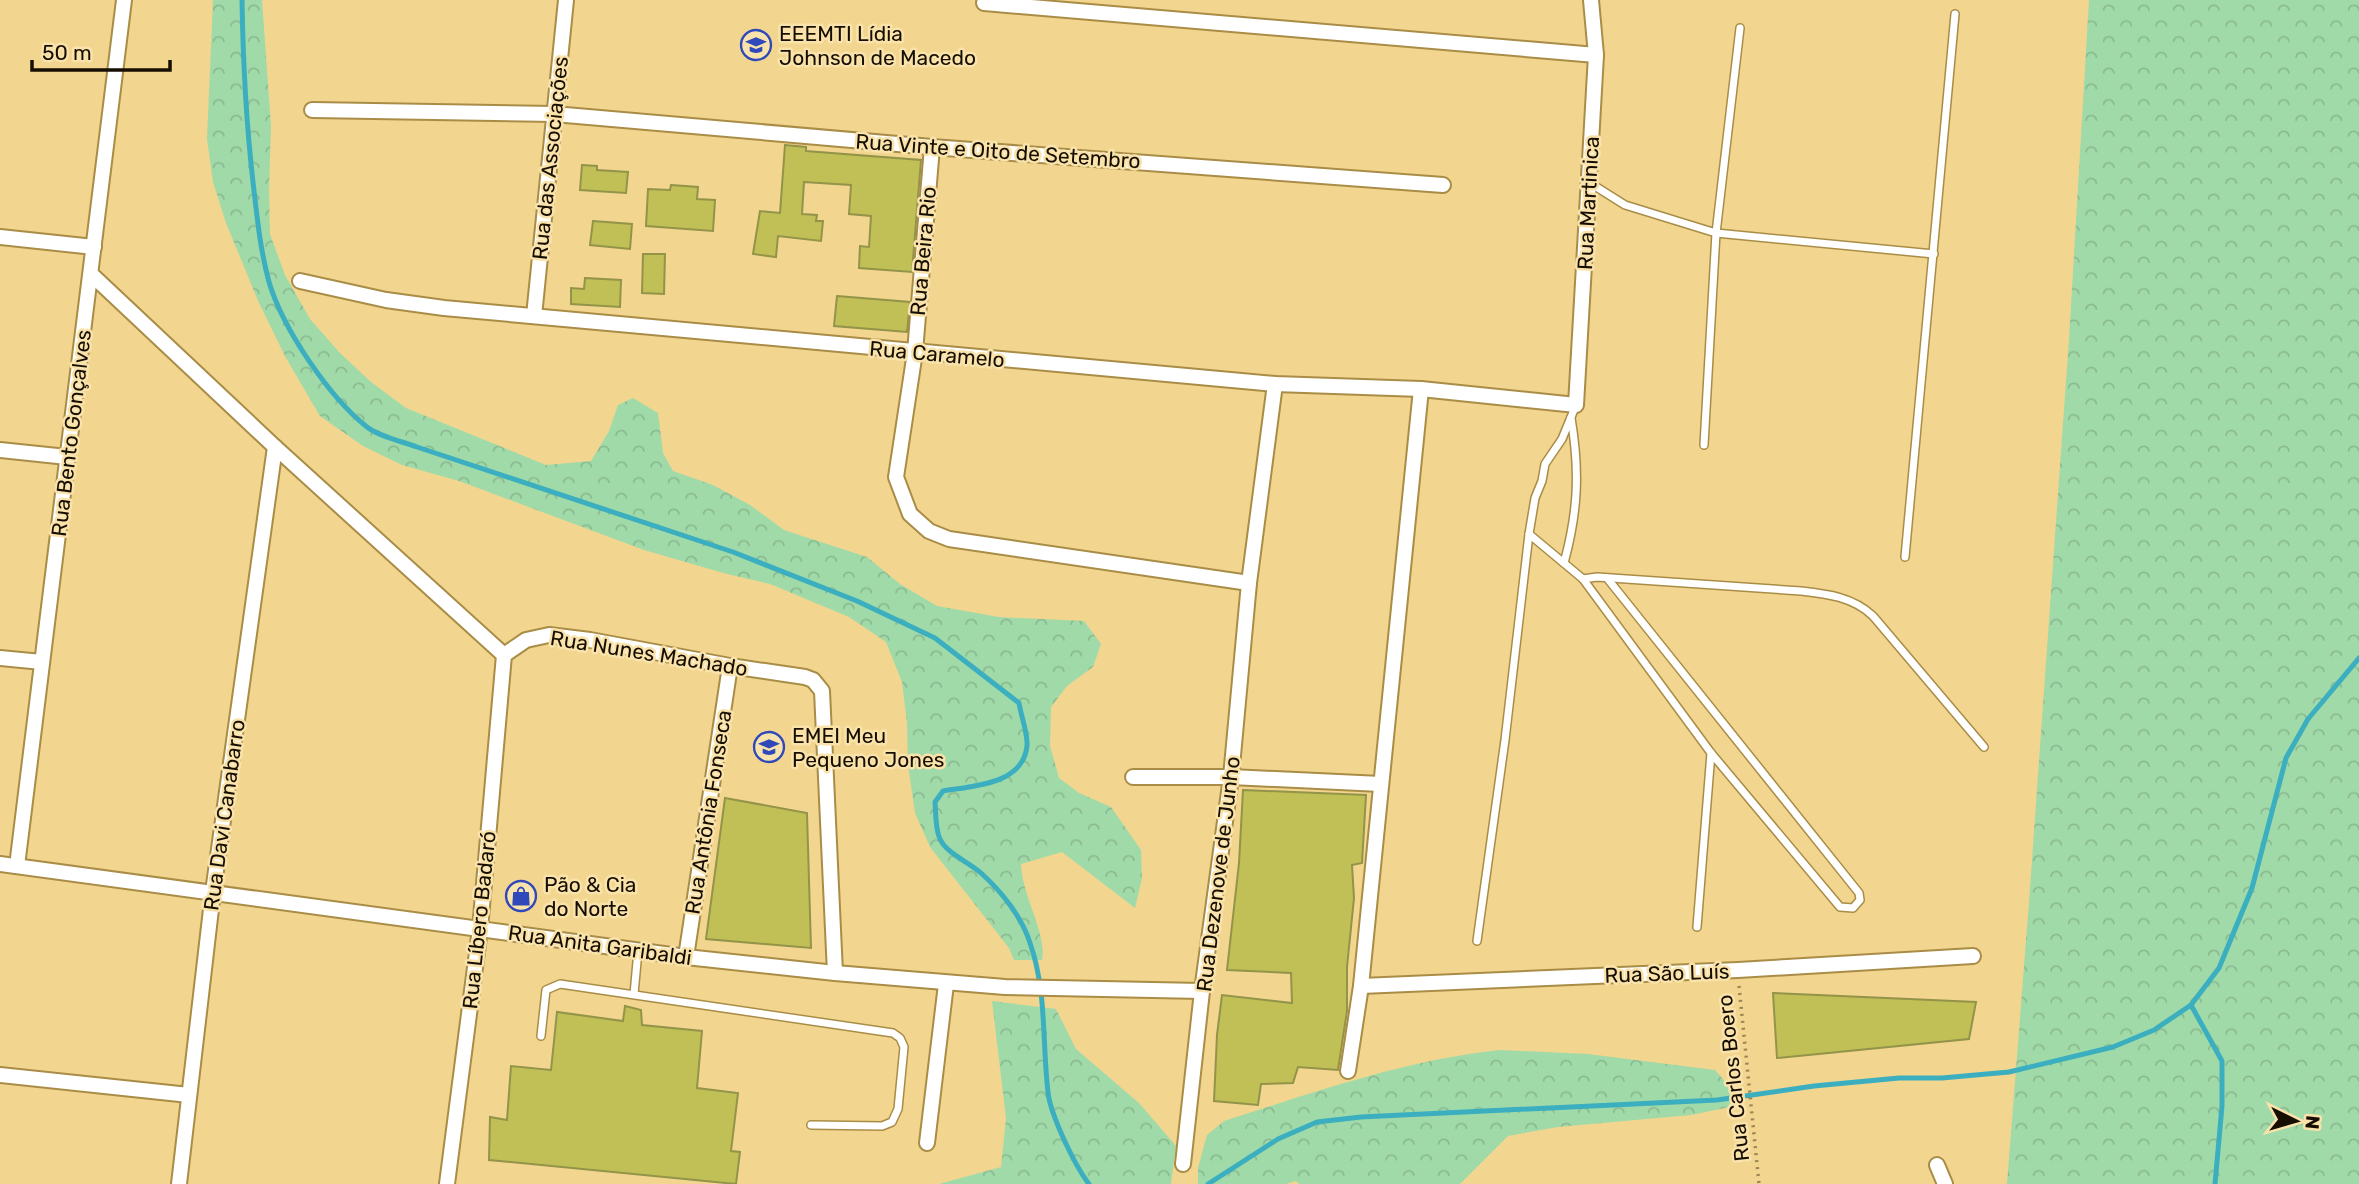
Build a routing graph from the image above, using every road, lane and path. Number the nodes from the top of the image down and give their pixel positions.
1 (124, 0) edge
2 (566, 0) edge
3 (1591, 0) edge
4 (984, 3) dead end
5 (1955, 14) dead end
6 (1740, 28) dead end
7 (1596, 55) junction
8 (312, 110) dead end
9 (554, 114) junction
10 (932, 147) junction
11 (1590, 183) junction
12 (1443, 185) dead end
13 (1716, 233) junction
14 (0, 237) edge
15 (93, 247) junction
16 (1934, 254) junction
17 (91, 274) junction
18 (300, 281) dead end
19 (534, 316) junction
20 (915, 352) junction
21 (1275, 384) junction
22 (1420, 389) junction
23 (1574, 412) junction
24 (1704, 444) dead end
25 (275, 447) junction
26 (0, 450) edge
27 (67, 457) junction
28 (1529, 534) junction
29 (1905, 557) dead end
30 (1564, 563) junction
31 (1607, 578) junction
32 (1583, 579) junction
33 (1249, 583) junction
34 (504, 655) junction
35 (0, 658) edge
36 (42, 662) junction
37 (730, 666) junction
38 (1984, 747) dead end
39 (1711, 752) junction
40 (1133, 777) dead end
41 (1231, 777) junction
42 (1381, 784) junction
43 (0, 864) edge
44 (17, 866) junction
45 (213, 892) junction
46 (1697, 927) dead end
47 (480, 929) junction
48 (1478, 941) dead end
49 (638, 951) junction
50 (1973, 956) dead end
51 (686, 957) junction
52 (1738, 970) junction
53 (835, 973) junction
54 (946, 984) junction
55 (1361, 986) junction
56 (1202, 991) junction
57 (634, 994) junction
58 (541, 1036) dead end
59 (1348, 1071) dead end
60 (0, 1075) edge
61 (189, 1095) junction
62 (811, 1125) dead end
63 (927, 1143) dead end
64 (1183, 1164) dead end
65 (1937, 1165) dead end
66 (179, 1184) edge
67 (447, 1184) edge
68 (1759, 1184) edge
69 (1945, 1184) edge

1 - 15 street, Rua Bento Gonçalves
2 - 9 street, Rua das Associações
3 - 7 street, Rua Martinica
4 - 7 street
5 - 16 lane
6 - 13 lane
7 - 11 street, Rua Martinica
8 - 9 street, Rua Vinte e Oito de Setembro
9 - 10 street, Rua Vinte e Oito de Setembro
9 - 19 street, Rua das Associações
10 - 12 street, Rua Vinte e Oito de Setembro
10 - 20 street, Rua Beira Rio
11 - 13 lane
11 - 23 street, Rua Martinica
13 - 16 lane
13 - 24 lane
14 - 15 street
15 - 17 street, Rua Bento Gonçalves
16 - 29 lane
17 - 25 street
17 - 27 street, Rua Bento Gonçalves
18 - 19 street, Rua Caramelo
19 - 20 street, Rua Caramelo
20 - 21 street, Rua Caramelo
20 - 33 street, Rua Beira Rio
21 - 22 street, Rua Caramelo
21 - 33 street, Rua Dezenove de Junho
22 - 23 street, Rua Caramelo
22 - 42 street
23 - 28 lane
23 - 30 lane
25 - 34 street
25 - 45 street, Rua Davi Canabarro
26 - 27 street
27 - 36 street, Rua Bento Gonçalves
28 - 30 lane
28 - 48 lane
30 - 32 lane
31 - 32 lane
31 - 38 lane
31 - 39 lane
32 - 39 lane
33 - 41 street, Rua Dezenove de Junho
34 - 37 street, Rua Nunes Machado
34 - 47 street, Rua Líbero Badaró
35 - 36 street
36 - 44 street, Rua Bento Gonçalves
37 - 51 street, Rua Antônia Fonseca
37 - 53 street, Rua Nunes Machado
39 - 46 lane
40 - 41 street
41 - 42 street
41 - 56 street, Rua Dezenove de Junho
42 - 55 street
43 - 44 street, Rua Anita Garibaldi
44 - 45 street, Rua Anita Garibaldi
45 - 47 street, Rua Anita Garibaldi
45 - 61 street, Rua Davi Canabarro
47 - 49 street, Rua Anita Garibaldi
47 - 67 street, Rua Líbero Badaró
49 - 51 street, Rua Anita Garibaldi
49 - 57 lane
50 - 52 street, Rua São Luís
51 - 53 street, Rua Anita Garibaldi
52 - 55 street, Rua São Luís
52 - 68 path, Rua Carlos Boero
53 - 54 street, Rua Anita Garibaldi
54 - 56 street, Rua Anita Garibaldi
54 - 63 street
55 - 59 street
56 - 64 street, Rua Dezenove de Junho
57 - 58 lane
57 - 62 lane
60 - 61 street
61 - 66 street, Rua Davi Canabarro
65 - 69 street

